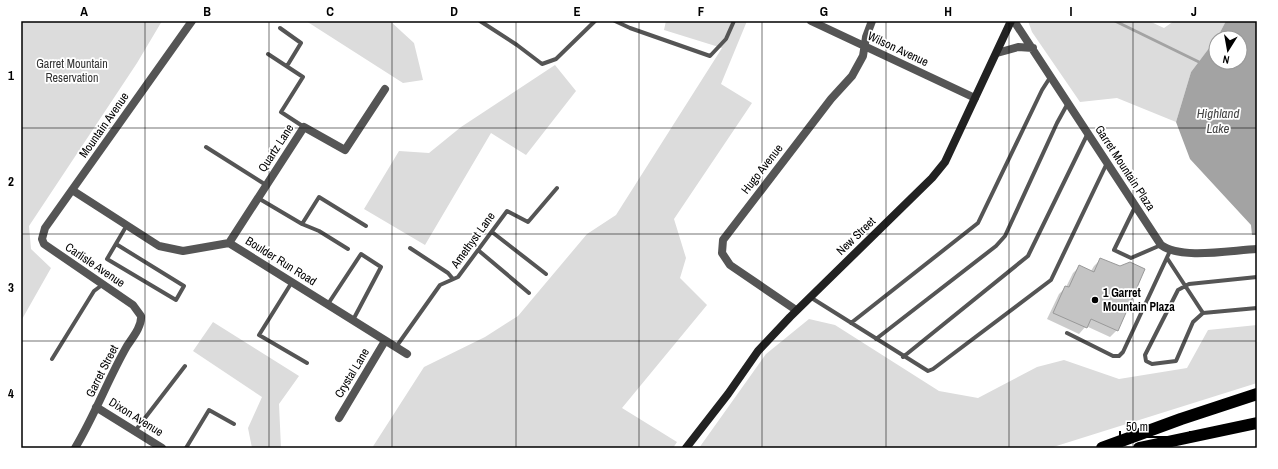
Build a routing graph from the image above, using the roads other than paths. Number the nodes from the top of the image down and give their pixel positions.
1 (192, 21) edge
2 (480, 21) edge
3 (595, 21) edge
4 (615, 21) edge
5 (734, 21) edge
6 (811, 21) edge
7 (872, 21) edge
8 (1013, 21) edge
9 (280, 28) dead end
10 (864, 46) junction
11 (1033, 48) junction
12 (997, 53) junction
13 (268, 54) dead end
14 (286, 66) junction
15 (1051, 76) junction
16 (385, 89) dead end
17 (975, 98) junction
18 (1068, 103) junction
19 (304, 127) junction
20 (1088, 133) junction
21 (206, 147) dead end
22 (1107, 163) junction
23 (266, 185) junction
24 (557, 188) dead end
25 (72, 190) junction
26 (258, 198) junction
27 (1135, 207) junction
28 (302, 224) junction
29 (126, 225) junction
30 (366, 226) dead end
31 (492, 232) junction
32 (229, 242) junction
33 (44, 244) joint
34 (116, 244) junction
35 (1161, 245) junction
36 (410, 248) dead end
37 (348, 249) dead end
38 (1257, 249) edge
39 (478, 250) junction
40 (1168, 254) junction
41 (546, 274) dead end
42 (1257, 276) edge
43 (453, 279) junction
44 (292, 282) junction
45 (102, 285) junction
46 (1185, 286) junction
47 (530, 293) dead end
48 (810, 297) junction
49 (328, 304) junction
50 (133, 305) joint
51 (1257, 308) edge
52 (796, 310) junction
53 (1203, 313) junction
54 (353, 320) junction
55 (851, 323) junction
56 (1067, 333) dead end
57 (876, 339) junction
58 (385, 341) junction
59 (396, 347) junction
60 (407, 354) dead end
61 (903, 356) junction
62 (52, 359) dead end
63 (307, 362) dead end
64 (185, 366) dead end
65 (1257, 394) edge
66 (96, 407) junction
67 (339, 418) dead end
68 (1257, 423) edge
69 (234, 424) dead end
70 (135, 431) junction
71 (75, 448) edge
72 (162, 448) edge
73 (186, 448) edge
74 (686, 448) edge
75 (1102, 448) edge
76 (1139, 448) edge

1 - 25 street, Mountain Avenue
2 - 3 lane
4 - 5 lane
6 - 10 street, Wilson Avenue
7 - 10 street, Hugo Avenue
8 - 11 street, Garret Mountain Plaza
8 - 12 street, New Street
9 - 14 lane
10 - 17 street, Wilson Avenue
10 - 52 street, Hugo Avenue
11 - 12 street
11 - 15 street, Garret Mountain Plaza
12 - 17 street, New Street
13 - 14 lane
14 - 19 lane
15 - 18 street, Garret Mountain Plaza
15 - 55 lane
16 - 19 street, Quartz Lane
17 - 48 street, New Street
18 - 20 street, Garret Mountain Plaza
18 - 57 lane
19 - 23 street, Quartz Lane
20 - 22 street, Garret Mountain Plaza
20 - 61 lane
21 - 23 lane
22 - 27 street, Garret Mountain Plaza
22 - 61 lane
23 - 26 street, Quartz Lane
24 - 31 lane, Amethyst Lane
25 - 29 street, Boulder Run Road
25 - 33 street, Mountain Avenue
26 - 28 lane
26 - 32 street, Quartz Lane
27 - 35 street, Garret Mountain Plaza
27 - 35 lane
28 - 30 lane
28 - 37 lane
29 - 32 street, Boulder Run Road
29 - 34 lane
31 - 39 lane, Amethyst Lane
31 - 41 lane
32 - 44 street, Boulder Run Road
33 - 45 street, Carlisle Avenue
34 - 34 lane
35 - 40 street, Garret Mountain Plaza
36 - 43 lane
38 - 40 street, Garret Mountain Plaza
39 - 43 lane, Amethyst Lane
39 - 47 lane
40 - 46 lane
40 - 56 lane
42 - 46 lane
43 - 59 lane, Amethyst Lane
44 - 49 street, Boulder Run Road
44 - 63 lane
45 - 50 street, Carlisle Avenue
45 - 62 lane
46 - 53 lane
46 - 53 lane
48 - 52 street, New Street
48 - 55 lane
49 - 54 street, Boulder Run Road
49 - 54 lane
50 - 66 street, Garret Street
51 - 53 lane
52 - 74 street, New Street
54 - 58 street, Boulder Run Road
55 - 57 lane
57 - 61 lane
58 - 59 street, Boulder Run Road
58 - 67 street, Crystal Lane
59 - 60 street, Boulder Run Road
64 - 70 lane
65 - 75 highway
66 - 70 street, Dixon Avenue
66 - 71 street, Garret Street
68 - 76 highway
69 - 73 lane
70 - 72 street, Dixon Avenue

